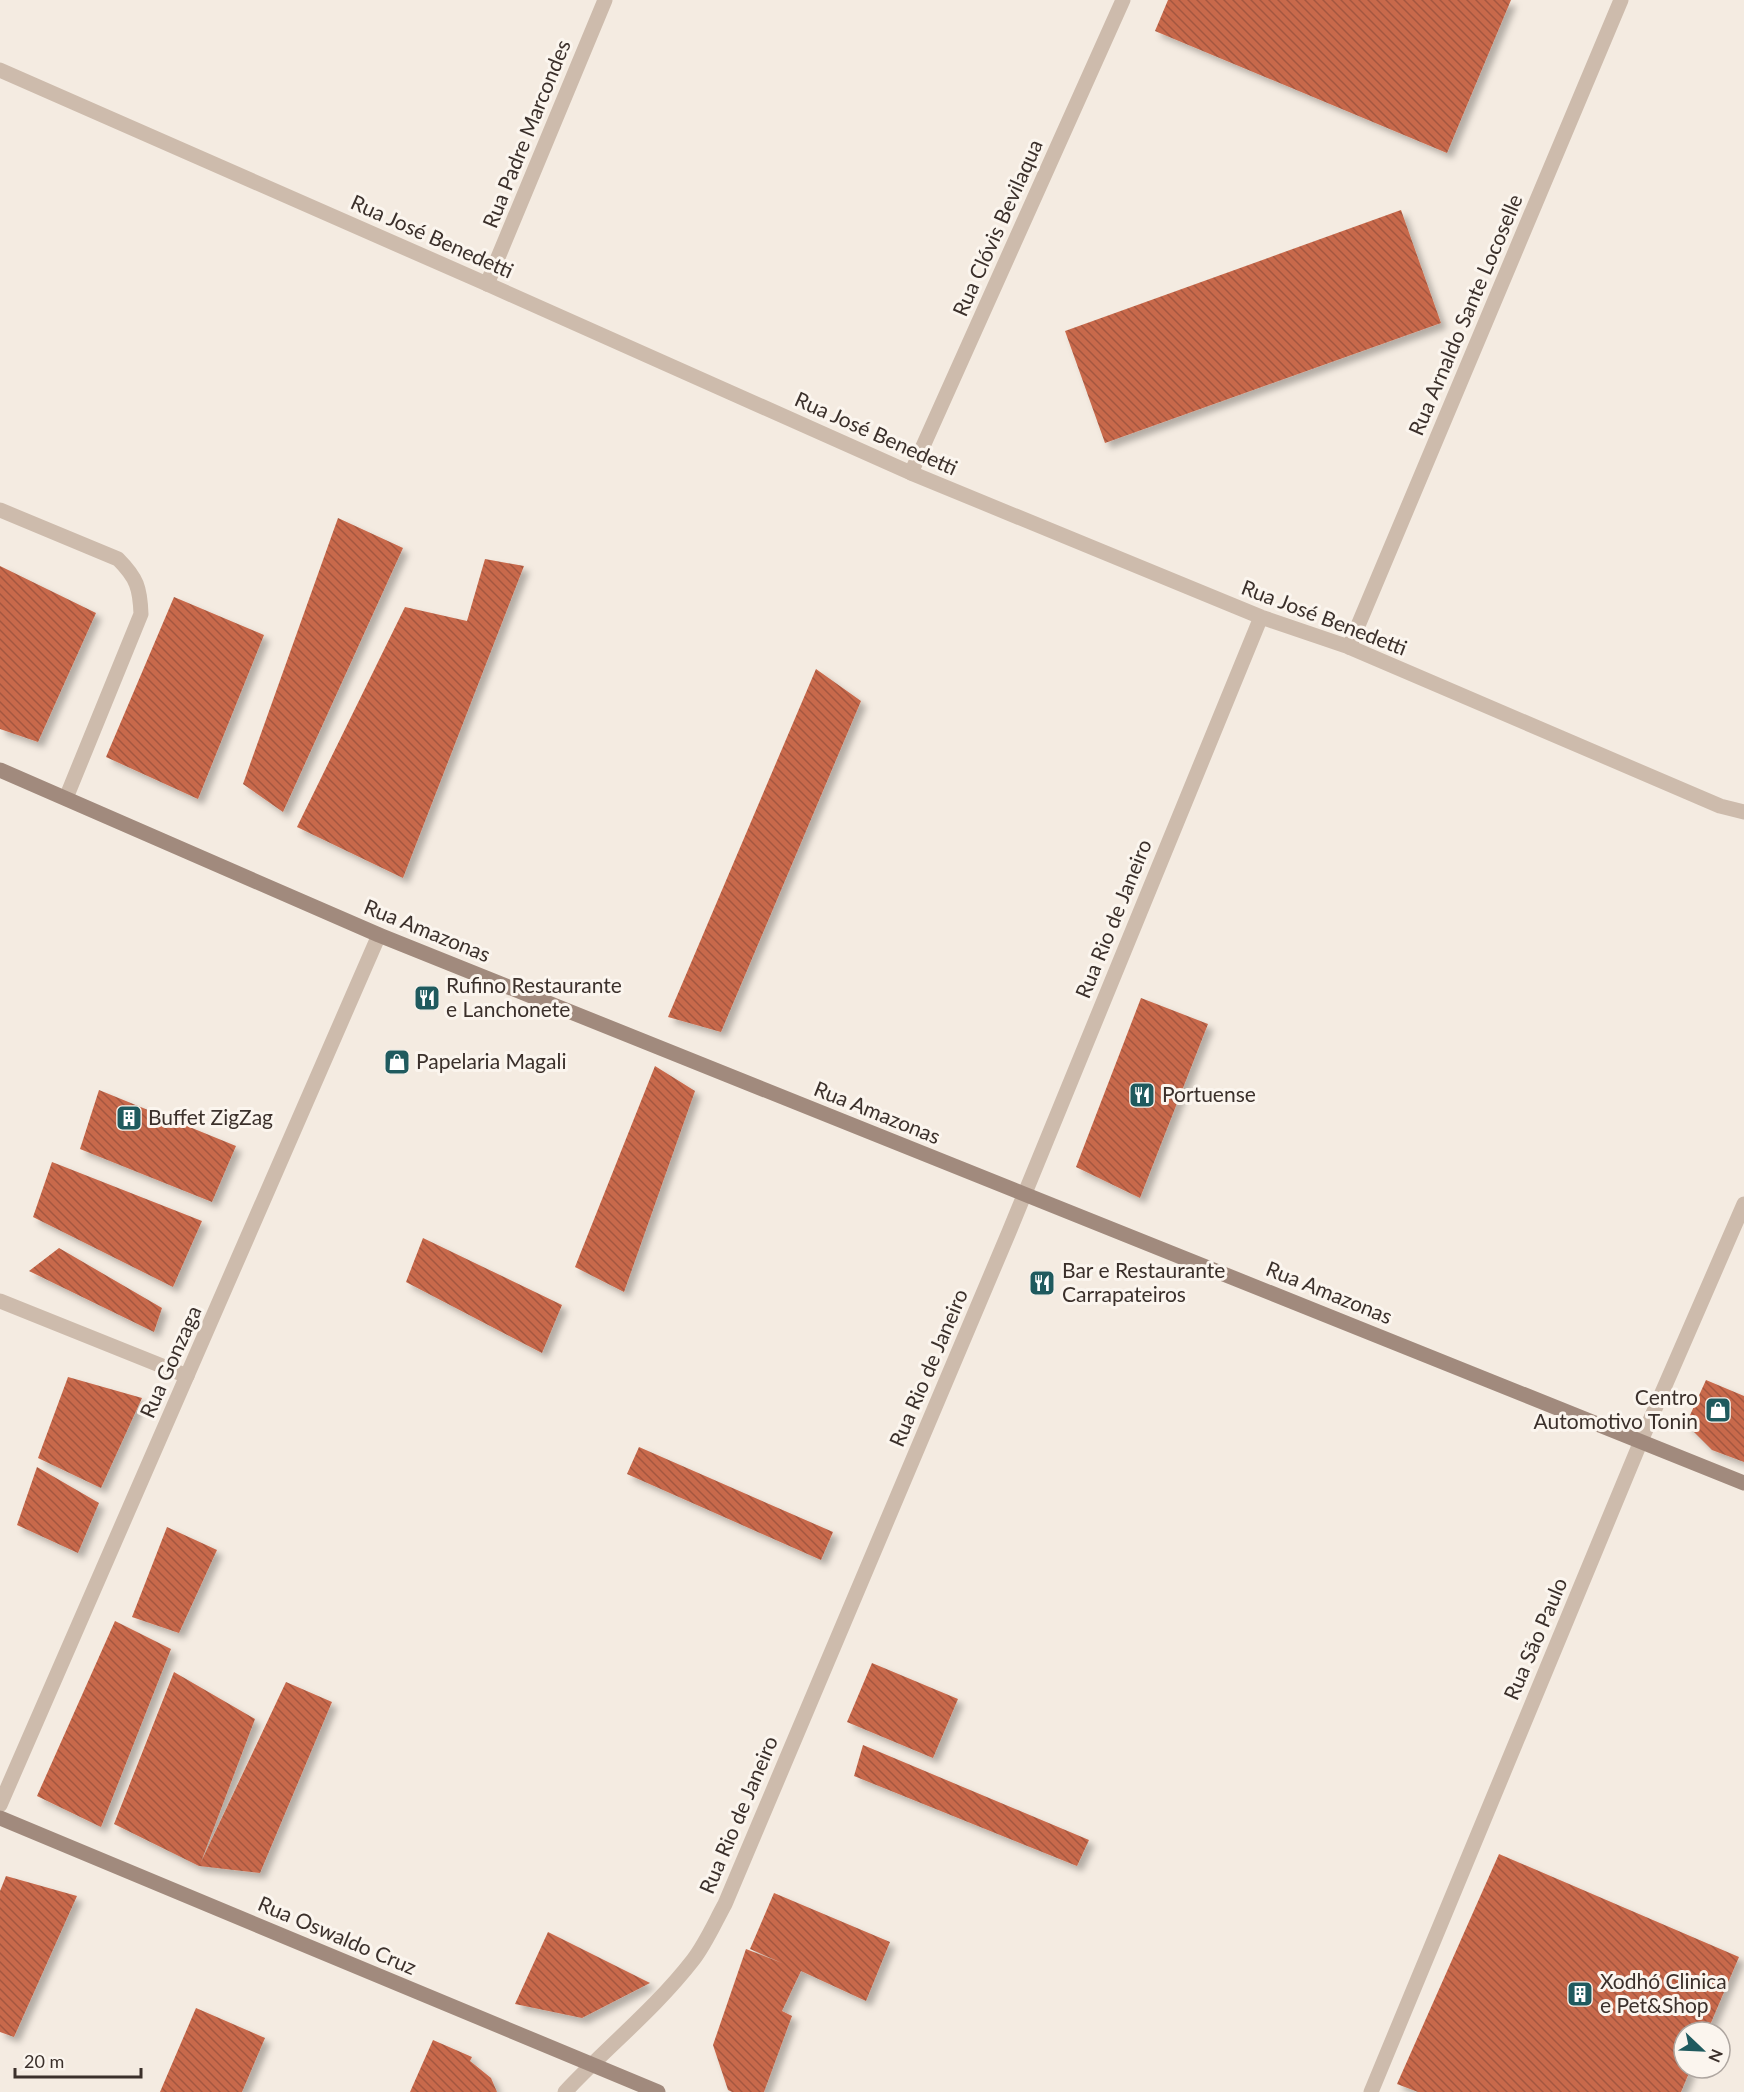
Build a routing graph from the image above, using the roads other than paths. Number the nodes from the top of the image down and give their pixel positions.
1 (605, 0) edge
2 (1123, 0) edge
3 (1621, 0) edge
4 (0, 70) edge
5 (487, 284) junction
6 (911, 473) junction
7 (0, 510) edge
8 (1261, 617) junction
9 (1349, 647) junction
10 (0, 770) edge
11 (66, 798) junction
12 (1744, 812) edge
13 (379, 935) junction
14 (1025, 1194) junction
15 (1744, 1204) edge
16 (0, 1301) edge
17 (188, 1376) junction
18 (1641, 1441) junction
19 (1744, 1483) edge
20 (0, 1805) edge
21 (0, 1818) edge
22 (590, 2065) junction
23 (565, 2092) edge
24 (658, 2092) edge
25 (1371, 2092) edge

1 - 5 street, Rua Padre Marcondes
2 - 6 street, Rua Clóvis Bevilaqua
3 - 9 street, Rua Arnaldo Sante Locoselle
4 - 5 street, Rua José Benedetti
5 - 6 street, Rua José Benedetti
6 - 8 street, Rua José Benedetti
7 - 11 street
8 - 9 street, Rua José Benedetti
8 - 14 street, Rua Rio de Janeiro
9 - 12 street, Rua José Benedetti
10 - 11 main road, Rua Amazonas
11 - 13 main road, Rua Amazonas
13 - 14 main road, Rua Amazonas
13 - 17 street, Rua Gonzaga
14 - 18 main road, Rua Amazonas
14 - 22 street, Rua Rio de Janeiro
15 - 18 street, Rua São Paulo
16 - 17 street
17 - 20 street, Rua Gonzaga
18 - 19 main road, Rua Amazonas
18 - 25 street, Rua São Paulo
21 - 22 main road, Rua Oswaldo Cruz
22 - 23 street, Rua Rio de Janeiro
22 - 24 main road, Rua Oswaldo Cruz

